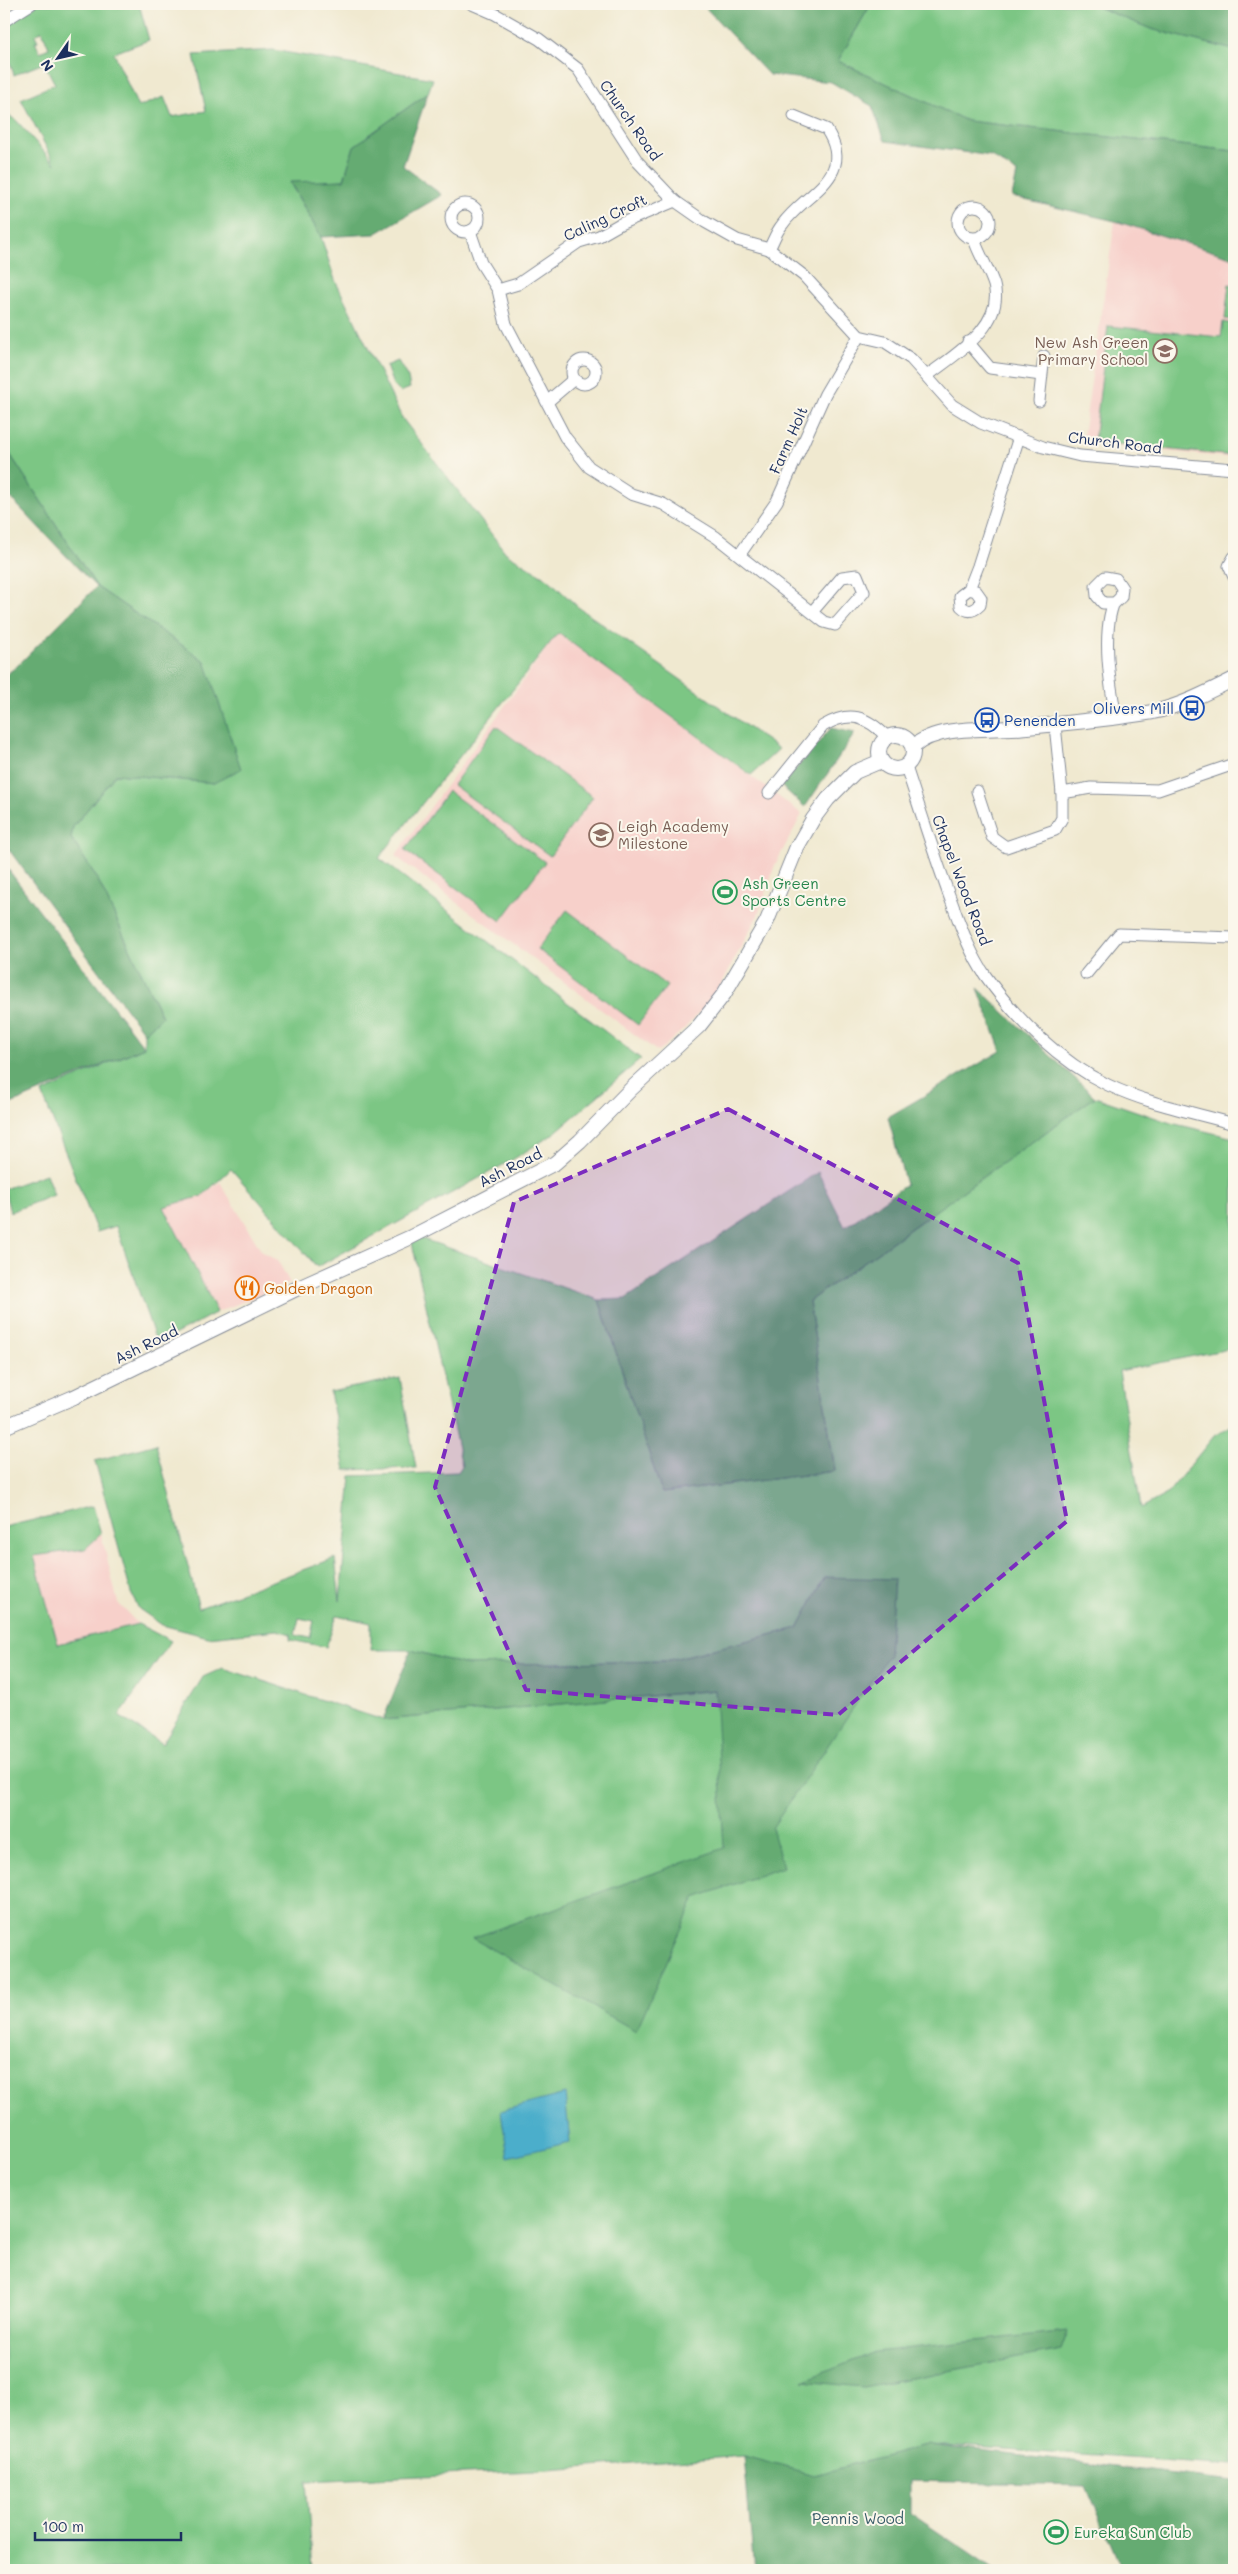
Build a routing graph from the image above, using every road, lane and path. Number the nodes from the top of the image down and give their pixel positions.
1 (31, 4) edge
2 (472, 4) edge
3 (4, 21) edge
4 (794, 116) dead end
5 (675, 201) junction
6 (470, 231) dead end
7 (974, 239) dead end
8 (770, 249) junction
9 (498, 290) junction
10 (858, 336) junction
11 (968, 342) junction
12 (1044, 356) dead end
13 (1041, 375) junction
14 (927, 376) junction
15 (574, 379) dead end
16 (1039, 401) dead end
17 (547, 402) junction
18 (1019, 437) junction
19 (1234, 469) edge
20 (740, 554) junction
21 (1234, 557) edge
22 (1234, 577) edge
23 (969, 589) dead end
24 (1114, 603) dead end
25 (812, 612) junction
26 (1234, 679) edge
27 (1116, 717) junction
28 (1055, 725) junction
29 (887, 737) junction
30 (913, 747) junction
31 (881, 761) junction
32 (1234, 764) edge
33 (906, 766) junction
34 (977, 790) dead end
35 (768, 793) dead end
36 (1062, 793) junction
37 (1234, 938) edge
38 (1086, 974) dead end
39 (1234, 1124) edge
40 (4, 1427) edge

1 - 3 street
2 - 5 street, Church Road
4 - 8 street
5 - 8 street, Church Road
5 - 9 street, Caling Croft
6 - 9 street
7 - 11 street
8 - 10 street, Church Road
9 - 17 street
10 - 14 street, Church Road
10 - 20 street, Farm Holt
11 - 13 street
11 - 14 street
12 - 13 street
13 - 16 street
14 - 18 street, Church Road
15 - 17 street
17 - 20 street
18 - 19 street, Church Road
18 - 23 street
20 - 25 street
21 - 22 street
24 - 27 street
25 - 25 street
26 - 27 street
27 - 28 street
28 - 30 street
28 - 36 street
29 - 30 street
29 - 31 street
29 - 35 street
30 - 33 street
31 - 33 street
31 - 40 street, Ash Road
32 - 36 street
33 - 39 street, Chapel Wood Road
34 - 36 street
37 - 38 street

